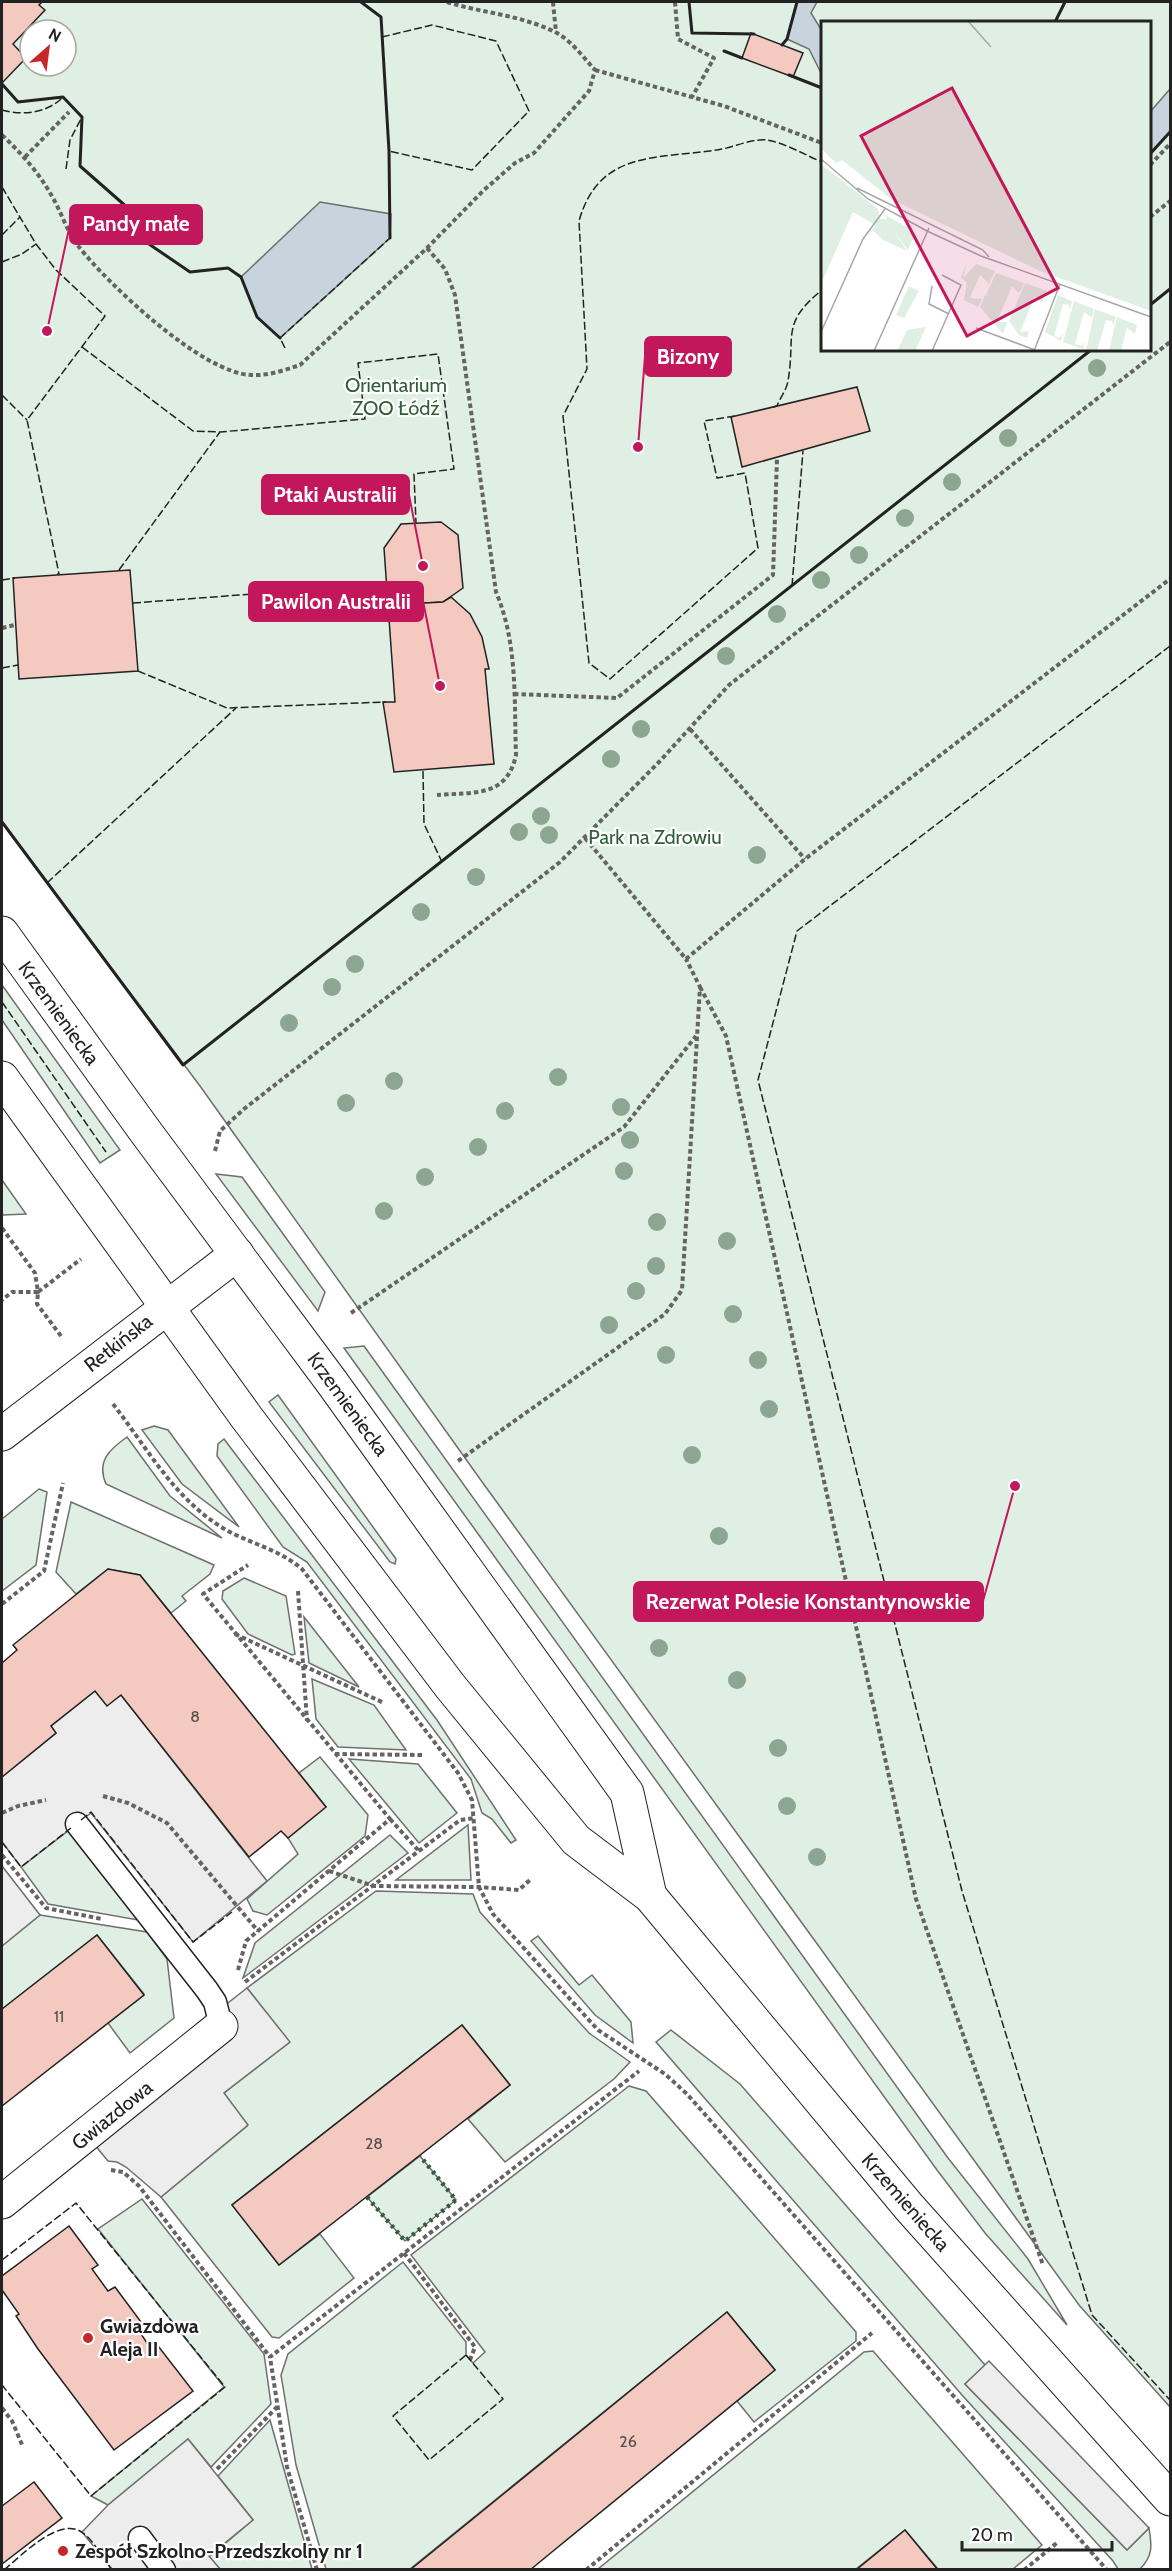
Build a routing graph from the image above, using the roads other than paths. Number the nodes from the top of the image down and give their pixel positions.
1 (2, 933) edge
2 (2, 1078) edge
3 (237, 1254) junction
4 (165, 1307) junction
5 (2, 1434) edge
6 (77, 1824) dead end
7 (650, 1896) junction
8 (223, 2006) joint
9 (2, 2202) edge
10 (1170, 2499) edge
11 (140, 2538) dead end
12 (164, 2570) edge

1 - 3 main road, Krzemieniecka
2 - 4 main road, Krzemieniecka
3 - 4 main road, Retkińska
3 - 7 main road, Krzemieniecka
4 - 5 main road, Retkińska
4 - 7 main road, Krzemieniecka
6 - 8 lane
7 - 10 main road, Krzemieniecka
8 - 9 main road, Gwiazdowa
11 - 12 lane

